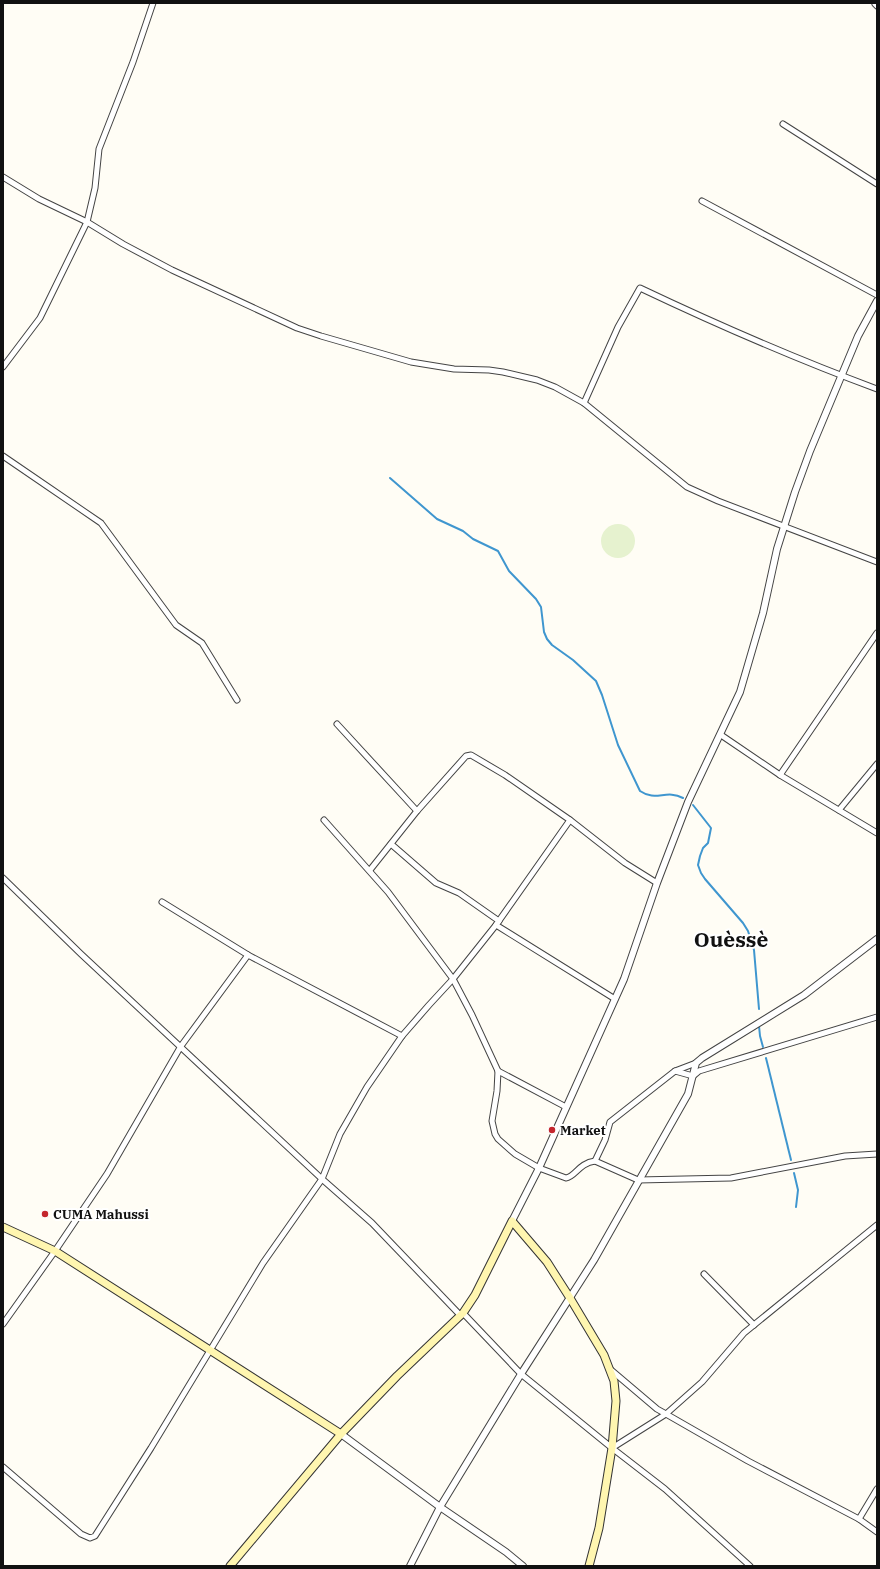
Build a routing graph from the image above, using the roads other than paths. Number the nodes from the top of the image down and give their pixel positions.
1 (153, 3) edge
2 (783, 124) dead end
3 (3, 177) edge
4 (877, 184) edge
5 (702, 201) dead end
6 (87, 222) junction
7 (877, 295) edge
8 (877, 301) edge
9 (3, 367) edge
10 (841, 376) junction
11 (877, 389) edge
12 (584, 403) junction
13 (3, 456) edge
14 (783, 526) junction
15 (877, 562) edge
16 (877, 633) edge
17 (237, 700) dead end
18 (337, 724) dead end
19 (721, 735) junction
20 (877, 764) edge
21 (780, 775) junction
22 (417, 810) junction
23 (839, 810) junction
24 (324, 820) dead end
25 (570, 820) junction
26 (877, 833) edge
27 (391, 844) junction
28 (370, 870) junction
29 (3, 878) edge
30 (657, 883) junction
31 (162, 902) dead end
32 (497, 923) junction
33 (877, 939) edge
34 (248, 955) junction
35 (453, 979) junction
36 (615, 999) junction
37 (877, 1017) edge
38 (402, 1036) junction
39 (181, 1046) junction
40 (696, 1063) junction
41 (675, 1071) junction
42 (498, 1072) junction
43 (693, 1076) junction
44 (566, 1107) junction
45 (877, 1154) edge
46 (595, 1161) junction
47 (539, 1168) junction
48 (322, 1179) junction
49 (638, 1180) junction
50 (512, 1221) junction
51 (877, 1225) edge
52 (3, 1227) edge
53 (55, 1251) junction
54 (704, 1274) dead end
55 (570, 1298) junction
56 (462, 1314) junction
57 (3, 1324) edge
58 (754, 1325) junction
59 (210, 1350) junction
60 (611, 1370) junction
61 (521, 1374) junction
62 (666, 1414) junction
63 (341, 1434) junction
64 (612, 1448) junction
65 (3, 1467) edge
66 (877, 1489) edge
67 (440, 1507) junction
68 (859, 1519) junction
69 (877, 1532) edge
70 (230, 1566) edge
71 (410, 1566) edge
72 (523, 1566) edge
73 (589, 1566) edge
74 (750, 1566) edge

1 - 6 street
2 - 4 street
3 - 6 street
5 - 7 street
6 - 9 street
6 - 12 street
8 - 10 street
10 - 11 street
10 - 12 street
10 - 14 street
12 - 14 street
13 - 17 street
14 - 15 street
14 - 19 street
16 - 21 street
18 - 22 street
19 - 21 street
19 - 30 street
20 - 23 street
21 - 23 street
22 - 25 street
22 - 27 street
23 - 26 street
24 - 28 street
25 - 30 street
25 - 32 street
27 - 28 street
27 - 32 street
28 - 35 street
29 - 39 street
30 - 36 street
31 - 34 street
32 - 35 street
32 - 36 street
33 - 40 street
34 - 38 street
34 - 39 street
35 - 38 street
35 - 42 street
36 - 44 street
37 - 43 street
38 - 48 street
39 - 48 street
39 - 53 street
40 - 41 street
40 - 43 street
41 - 43 street
41 - 46 street
42 - 44 street
42 - 47 street
43 - 49 street
44 - 47 street
45 - 49 street
46 - 47 street
46 - 49 street
47 - 50 street
48 - 56 street
48 - 59 street
49 - 55 street
50 - 55 main road
50 - 56 main road
51 - 58 street
52 - 53 main road
53 - 57 street
53 - 59 main road
54 - 58 street
55 - 60 main road
55 - 61 street
56 - 61 street
56 - 63 main road
58 - 62 street
59 - 63 main road
59 - 65 street
60 - 62 street
60 - 64 main road
61 - 64 street
61 - 67 street
62 - 64 street
62 - 68 street
63 - 67 street
63 - 70 main road
64 - 73 main road
64 - 74 street
66 - 68 street
67 - 71 street
67 - 72 street
68 - 69 street

